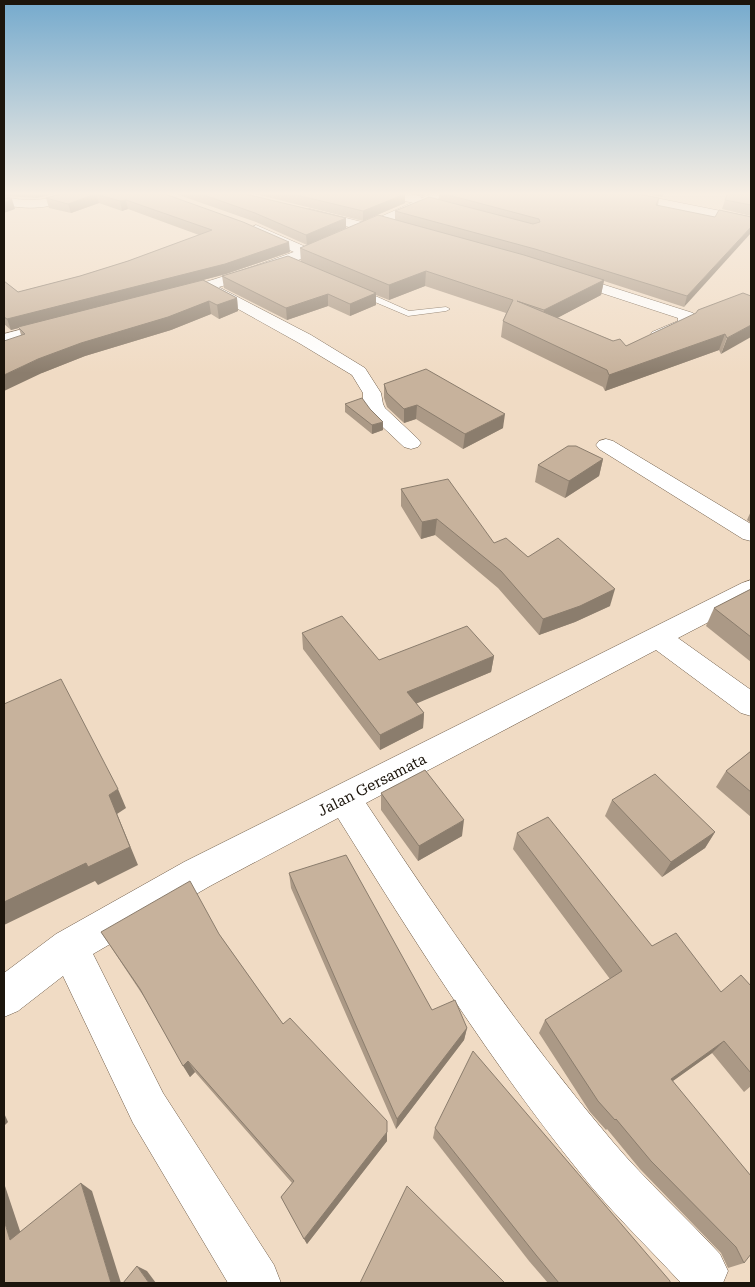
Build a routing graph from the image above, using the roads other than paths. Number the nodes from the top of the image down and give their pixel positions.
1 (292, 253) edge
2 (312, 253) edge
3 (555, 273) edge
4 (209, 287) junction
5 (348, 287) edge
6 (446, 309) dead end
7 (74, 319) edge
8 (4, 337) edge
9 (640, 343) edge
10 (411, 442) dead end
11 (606, 445) dead end
12 (751, 534) edge
13 (751, 588) edge
14 (657, 637) junction
15 (751, 705) edge
16 (345, 800) junction
17 (69, 948) junction
18 (4, 997) edge
19 (703, 1271) dead end
20 (256, 1283) edge

1 - 4 street
2 - 4 street
3 - 9 street
4 - 10 street
5 - 6 lane
7 - 8 street
11 - 12 street
13 - 14 street, Jalan Gersamata
14 - 15 street
14 - 16 street, Jalan Gersamata
16 - 17 street, Jalan Gersamata
16 - 19 street
17 - 18 street, Jalan Gersamata
17 - 20 street

